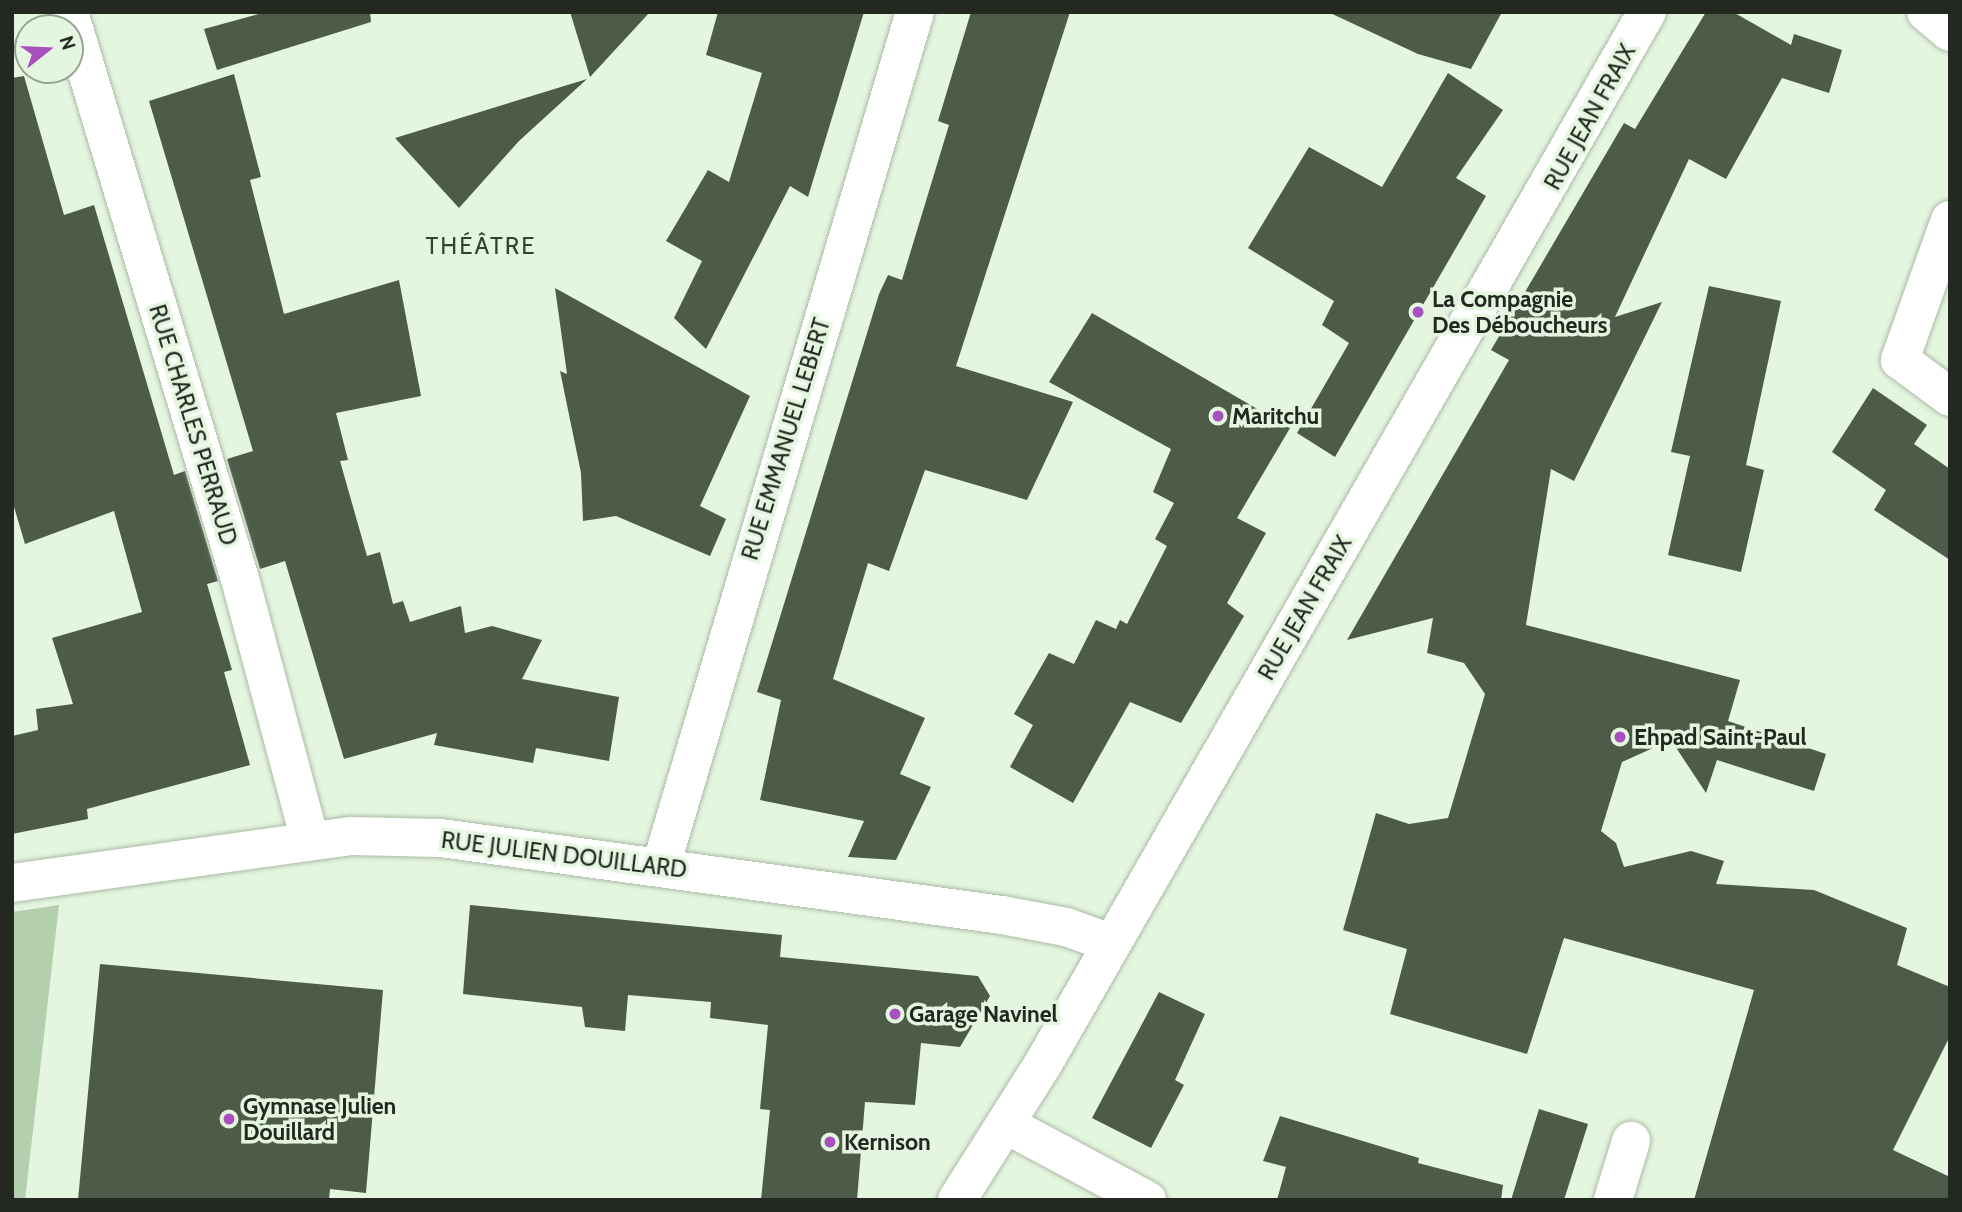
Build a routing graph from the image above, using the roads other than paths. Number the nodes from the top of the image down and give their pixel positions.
1 (69, 12) edge
2 (915, 12) edge
3 (1647, 12) edge
4 (1950, 220) edge
5 (1950, 397) edge
6 (310, 841) junction
7 (661, 866) junction
8 (12, 883) edge
9 (1111, 943) junction
10 (1007, 1125) junction
11 (1630, 1141) dead end
12 (957, 1200) edge
13 (1147, 1200) edge
14 (1613, 1200) edge

1 - 6 street, RUE CHARLES PERRAUD
2 - 7 street, RUE EMMANUEL LEBERT
3 - 9 street, RUE JEAN FRAIX
4 - 5 street
6 - 7 street, RUE JULIEN DOUILLARD
6 - 8 street, RUE JULIEN DOUILLARD
7 - 9 street, RUE JULIEN DOUILLARD
9 - 10 street, RUE JEAN FRAIX
10 - 12 street, RUE JEAN FRAIX
10 - 13 street
11 - 14 street

